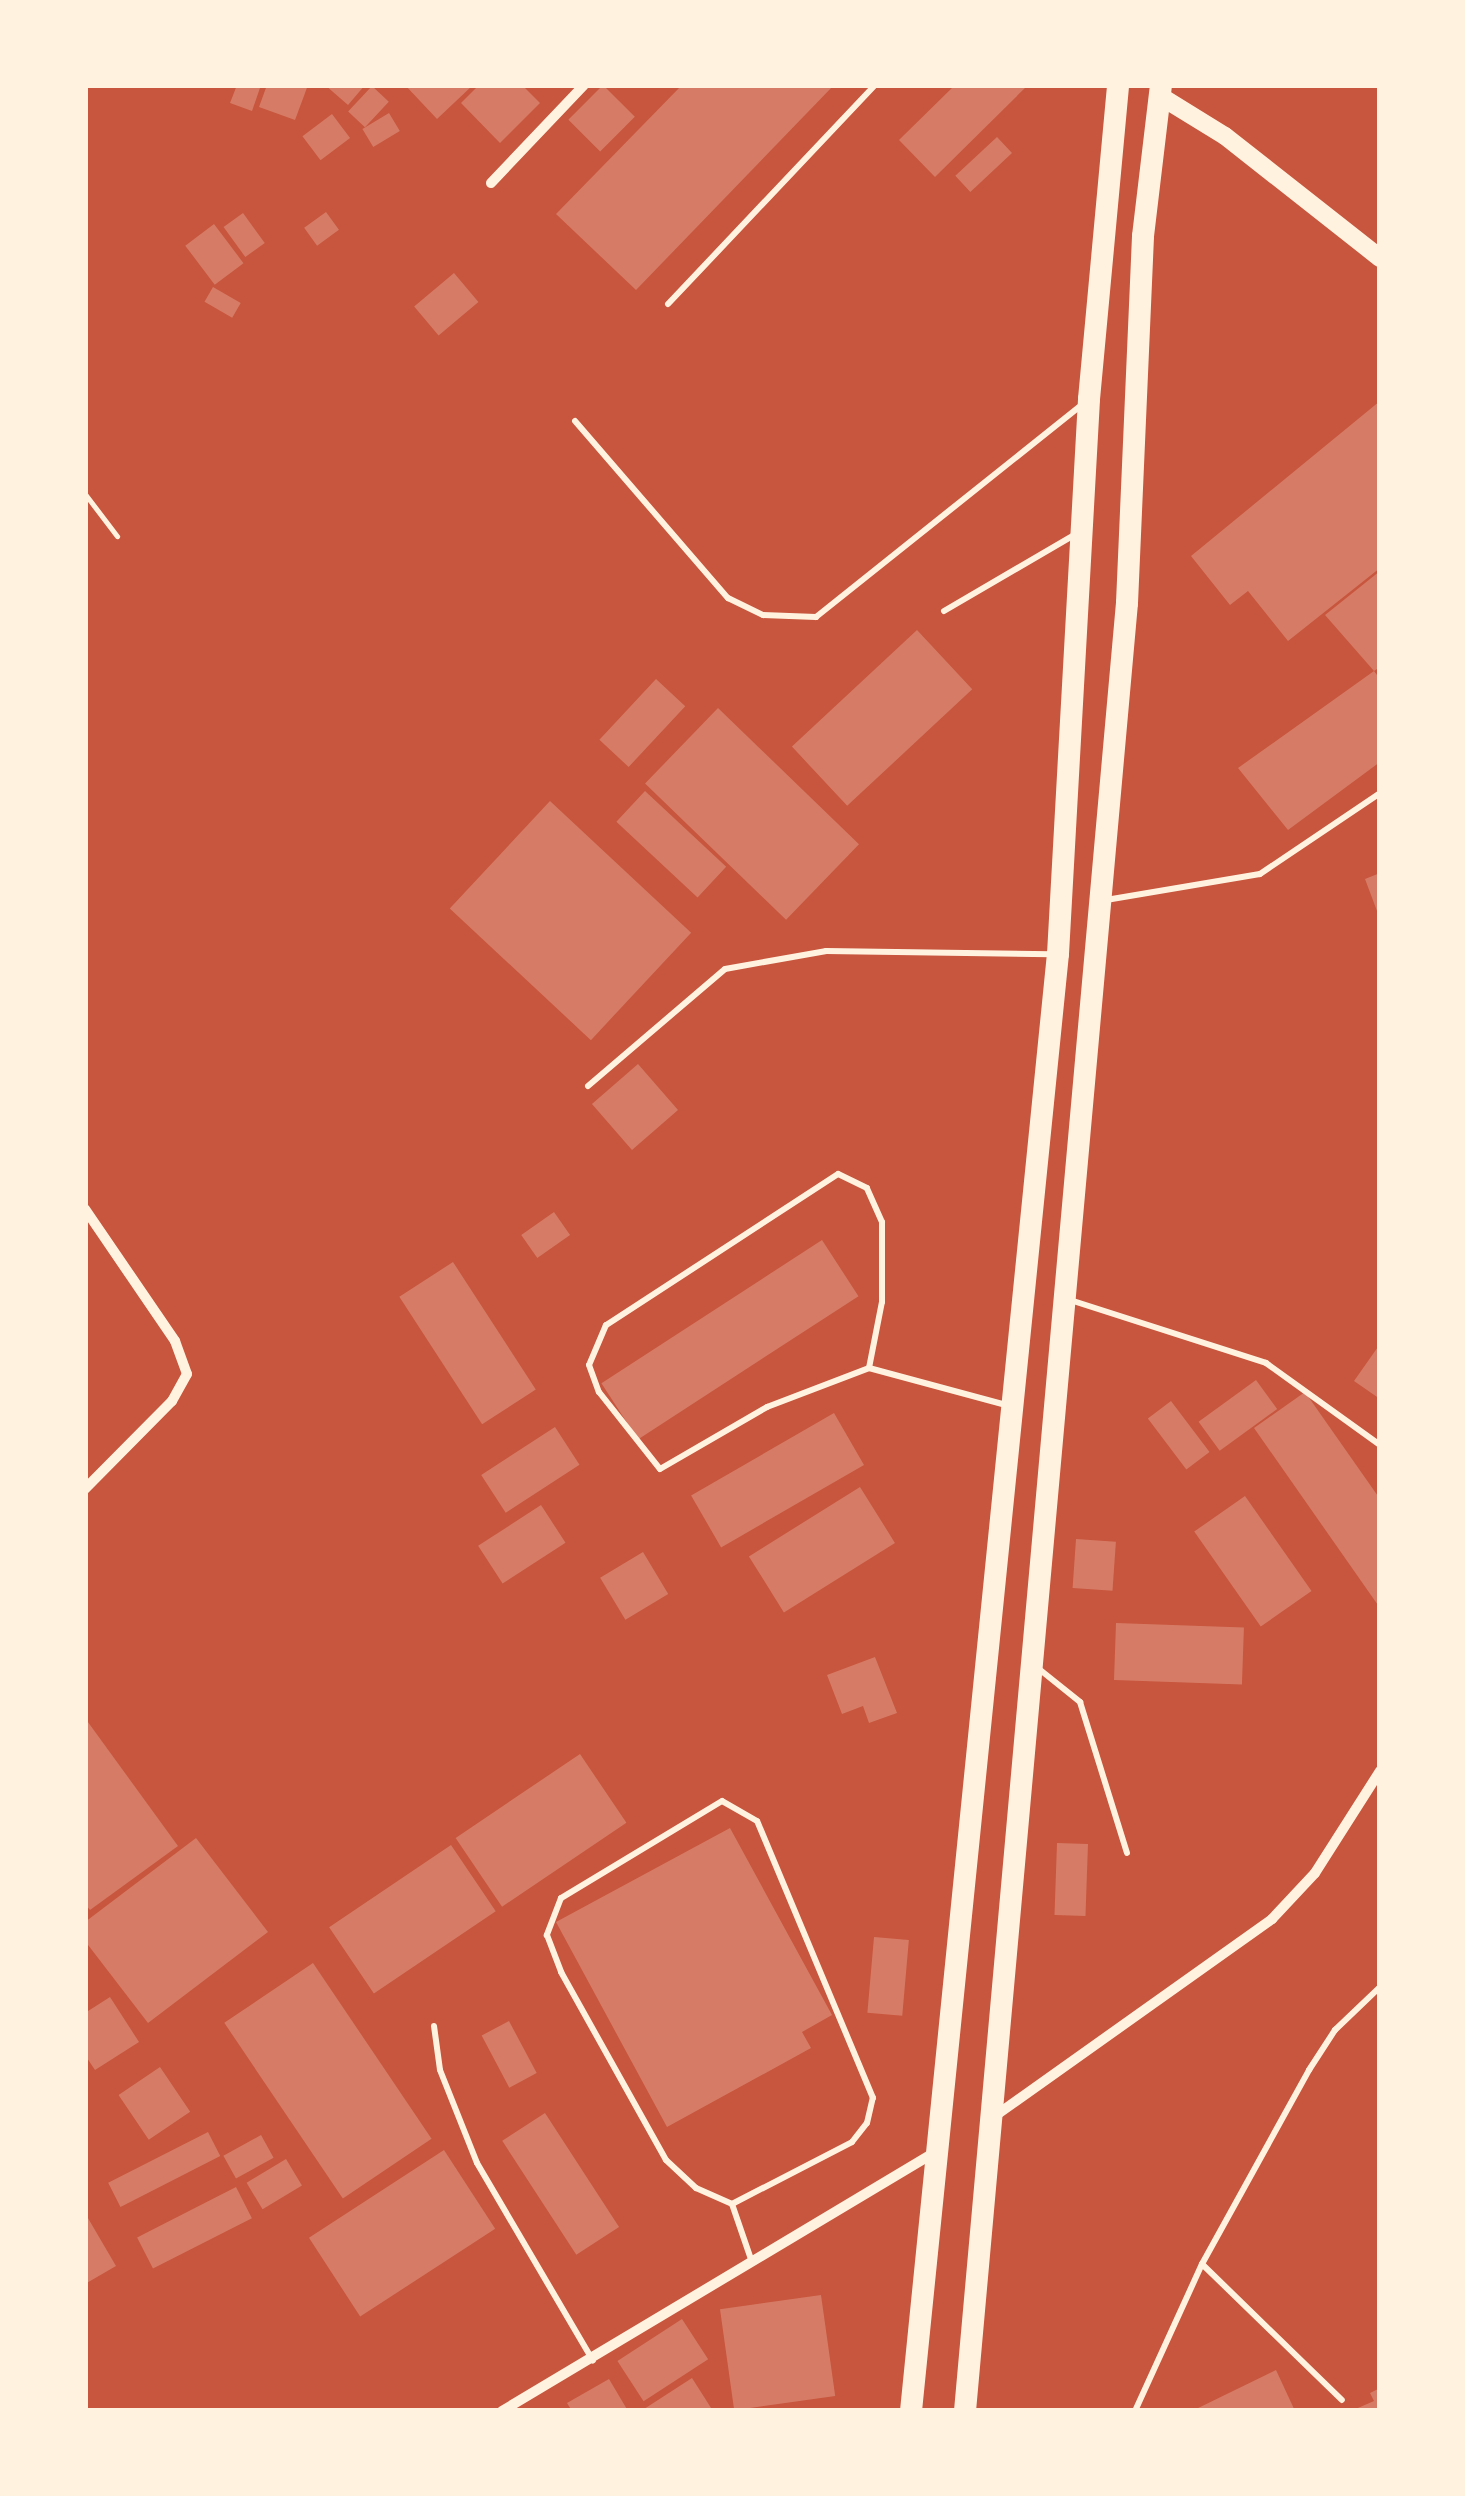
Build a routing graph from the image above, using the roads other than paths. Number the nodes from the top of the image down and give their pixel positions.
1 (584, 85) edge
2 (875, 85) edge
3 (1118, 85) edge
4 (1160, 90) edge
5 (491, 183) dead end
6 (1380, 258) edge
7 (668, 304) dead end
8 (1089, 398) junction
9 (575, 421) dead end
10 (1130, 446) junction
11 (1089, 455) junction
12 (1086, 528) junction
13 (944, 610) dead end
14 (1380, 793) edge
15 (1100, 902) junction
16 (1058, 954) junction
17 (588, 1086) dead end
18 (85, 1209) edge
19 (1061, 1298) junction
20 (869, 1368) junction
21 (1013, 1406) junction
22 (1380, 1445) edge
23 (85, 1488) edge
24 (1030, 1664) junction
25 (1380, 1771) edge
26 (1127, 1853) dead end
27 (1380, 1987) edge
28 (434, 2026) dead end
29 (994, 2116) junction
30 (942, 2148) junction
31 (732, 2204) junction
32 (753, 2263) junction
33 (1202, 2264) junction
34 (592, 2361) junction
35 (1342, 2400) dead end
36 (502, 2411) edge
37 (911, 2411) edge
38 (965, 2411) edge
39 (1134, 2411) edge

1 - 5 street
2 - 7 lane
3 - 8 highway
4 - 6 street
4 - 10 highway
8 - 9 lane
8 - 11 highway
10 - 11 highway
10 - 15 highway
11 - 12 highway
12 - 13 lane
12 - 16 highway
14 - 15 lane
15 - 19 highway
16 - 17 lane
16 - 21 highway
18 - 23 street
19 - 22 lane
19 - 24 highway
20 - 20 lane
20 - 21 lane
21 - 30 highway
24 - 26 lane
24 - 29 highway
25 - 29 street
27 - 33 lane
28 - 34 lane
29 - 38 highway
30 - 32 street
30 - 37 highway
31 - 31 lane
31 - 32 lane
32 - 34 street
33 - 35 lane
33 - 39 lane
34 - 36 street

